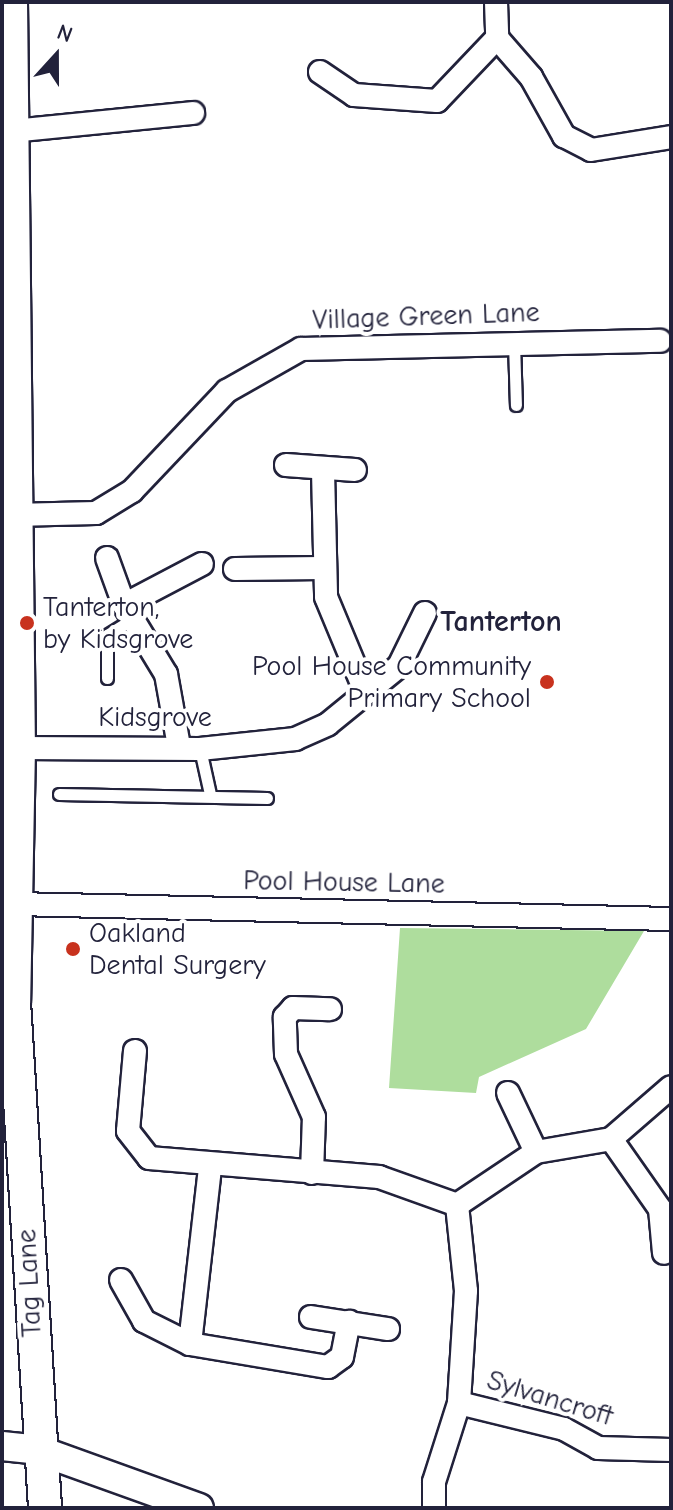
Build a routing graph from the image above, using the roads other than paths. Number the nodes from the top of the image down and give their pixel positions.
1 (11, 2) edge
2 (496, 2) edge
3 (497, 38) junction
4 (320, 72) dead end
5 (193, 113) dead end
6 (12, 131) junction
7 (671, 137) edge
8 (6, 251) edge
9 (660, 341) dead end
10 (514, 343) junction
11 (516, 405) dead end
12 (286, 465) dead end
13 (355, 470) dead end
14 (323, 471) junction
15 (13, 515) junction
16 (107, 558) dead end
17 (202, 564) dead end
18 (322, 568) junction
19 (235, 569) dead end
20 (128, 612) junction
21 (425, 613) dead end
22 (107, 678) dead end
23 (366, 693) junction
24 (190, 747) junction
25 (19, 748) junction
26 (59, 794) dead end
27 (210, 794) junction
28 (267, 798) dead end
29 (15, 904) junction
30 (671, 919) edge
31 (8, 1001) edge
32 (330, 1009) dead end
33 (135, 1051) dead end
34 (671, 1087) edge
35 (508, 1093) dead end
36 (611, 1139) junction
37 (536, 1152) junction
38 (210, 1168) junction
39 (312, 1173) junction
40 (457, 1205) junction
41 (664, 1253) dead end
42 (121, 1280) dead end
43 (311, 1317) dead end
44 (349, 1322) junction
45 (388, 1329) dead end
46 (190, 1344) junction
47 (459, 1403) junction
48 (2, 1446) edge
49 (38, 1450) junction
50 (671, 1450) edge
51 (45, 1508) edge
52 (199, 1508) edge
53 (434, 1508) edge

1 - 6 main road, Tag Lane
2 - 3 street
3 - 4 street
3 - 7 street
5 - 6 street
6 - 8 main road, Tag Lane
8 - 15 main road, Tag Lane
9 - 10 street, Village Green Lane
10 - 11 lane
10 - 15 street, Village Green Lane
12 - 14 street
13 - 14 street
14 - 18 street
15 - 25 main road, Tag Lane
16 - 20 street
17 - 20 street
18 - 19 street
18 - 23 street
20 - 22 lane
20 - 24 street
21 - 23 street, Kidsgrove
23 - 24 street, Kidsgrove
24 - 25 street, Kidsgrove
24 - 27 lane
25 - 29 main road, Tag Lane
26 - 27 lane
27 - 28 lane
29 - 30 street, Pool House Lane
29 - 31 main road, Tag Lane
31 - 49 main road, Tag Lane
32 - 39 street
33 - 38 street
34 - 36 street
35 - 37 street
36 - 37 street
36 - 41 street
37 - 40 street
38 - 39 street
38 - 46 street
39 - 40 street
40 - 47 street, Sylvancroft
42 - 46 street
43 - 44 street
44 - 45 street
44 - 46 street
47 - 50 street, Sylvancroft
47 - 53 street, Sylvancroft
48 - 49 street
49 - 51 main road, Tag Lane
49 - 52 street

